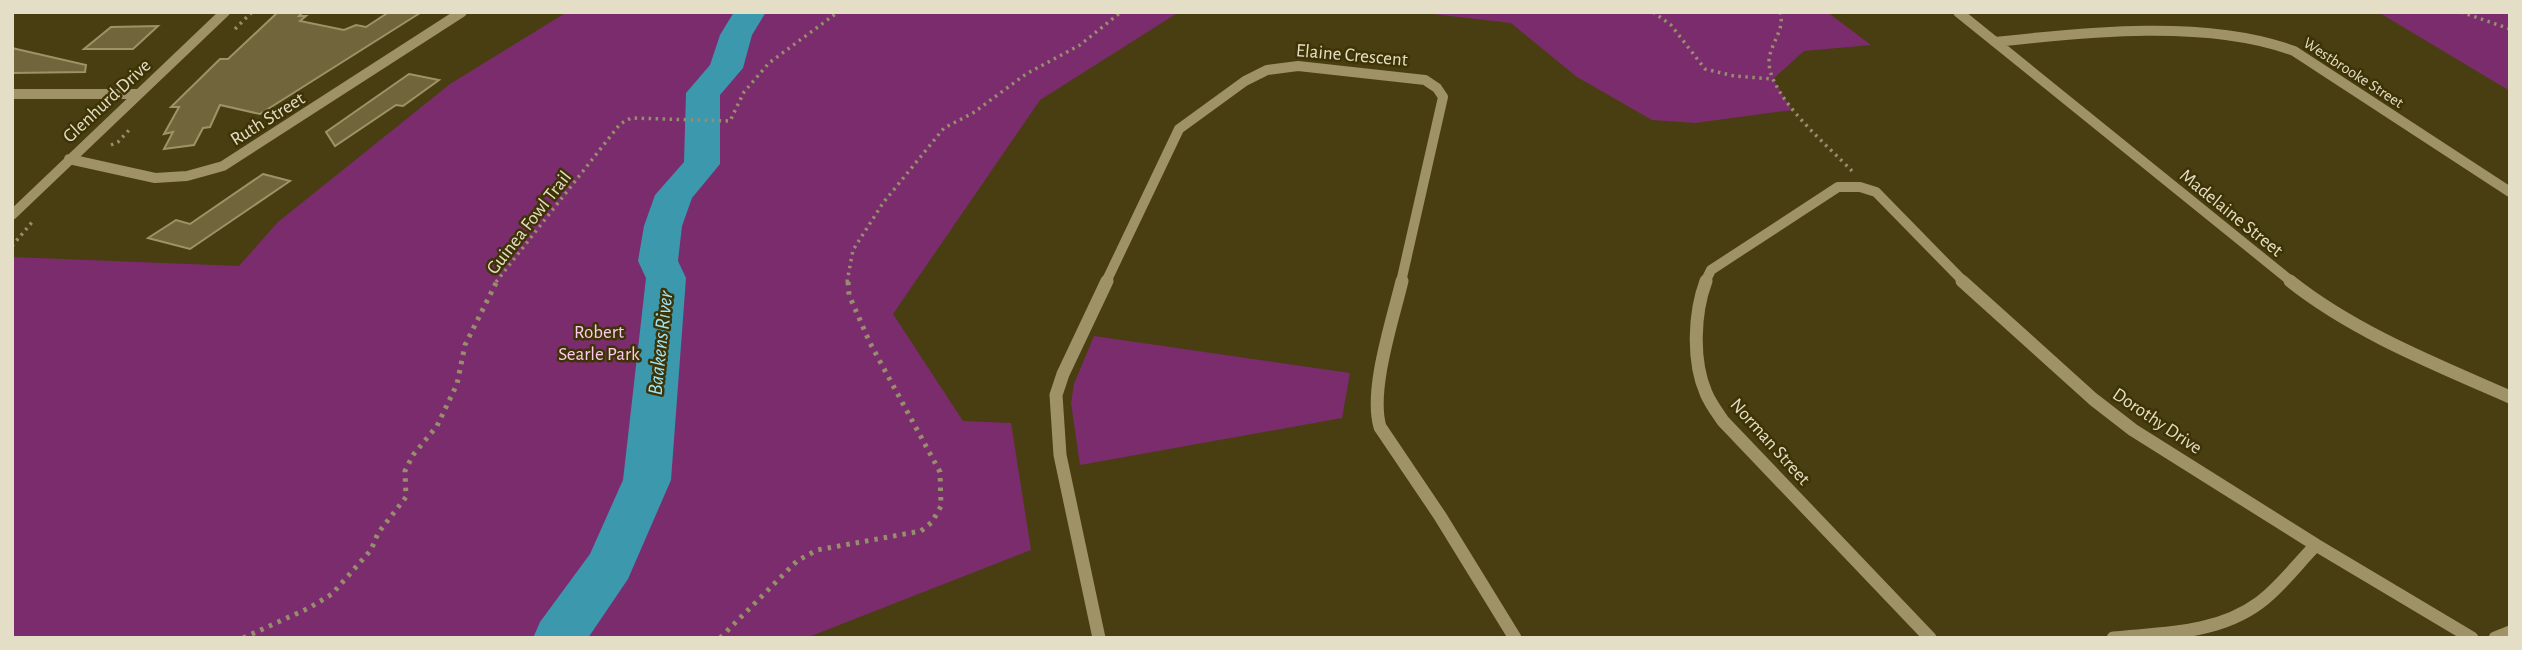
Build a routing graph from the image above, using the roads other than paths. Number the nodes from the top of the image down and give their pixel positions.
1 (225, 12) edge
2 (462, 12) edge
3 (1958, 12) edge
4 (1995, 42) junction
5 (12, 94) edge
6 (138, 94) junction
7 (69, 159) junction
8 (1865, 188) joint
9 (2510, 192) edge
10 (12, 215) edge
11 (2510, 397) edge
12 (2316, 545) junction
13 (2510, 632) edge
14 (1099, 638) edge
15 (1515, 638) edge
16 (1930, 638) edge
17 (2113, 638) edge
18 (2472, 638) edge
19 (2495, 638) edge

1 - 6 street, Glenhurd Drive
2 - 7 street, Ruth Street
3 - 4 street, Madelaine Street
4 - 9 street, Westbrooke Street
4 - 11 street, Madelaine Street
5 - 6 street
6 - 7 street, Glenhurd Drive
7 - 10 street, Glenhurd Drive
8 - 12 street, Dorothy Drive
8 - 16 street, Norman Street
12 - 17 street
12 - 18 street, Dorothy Drive
13 - 19 street
14 - 15 street, Elaine Crescent

